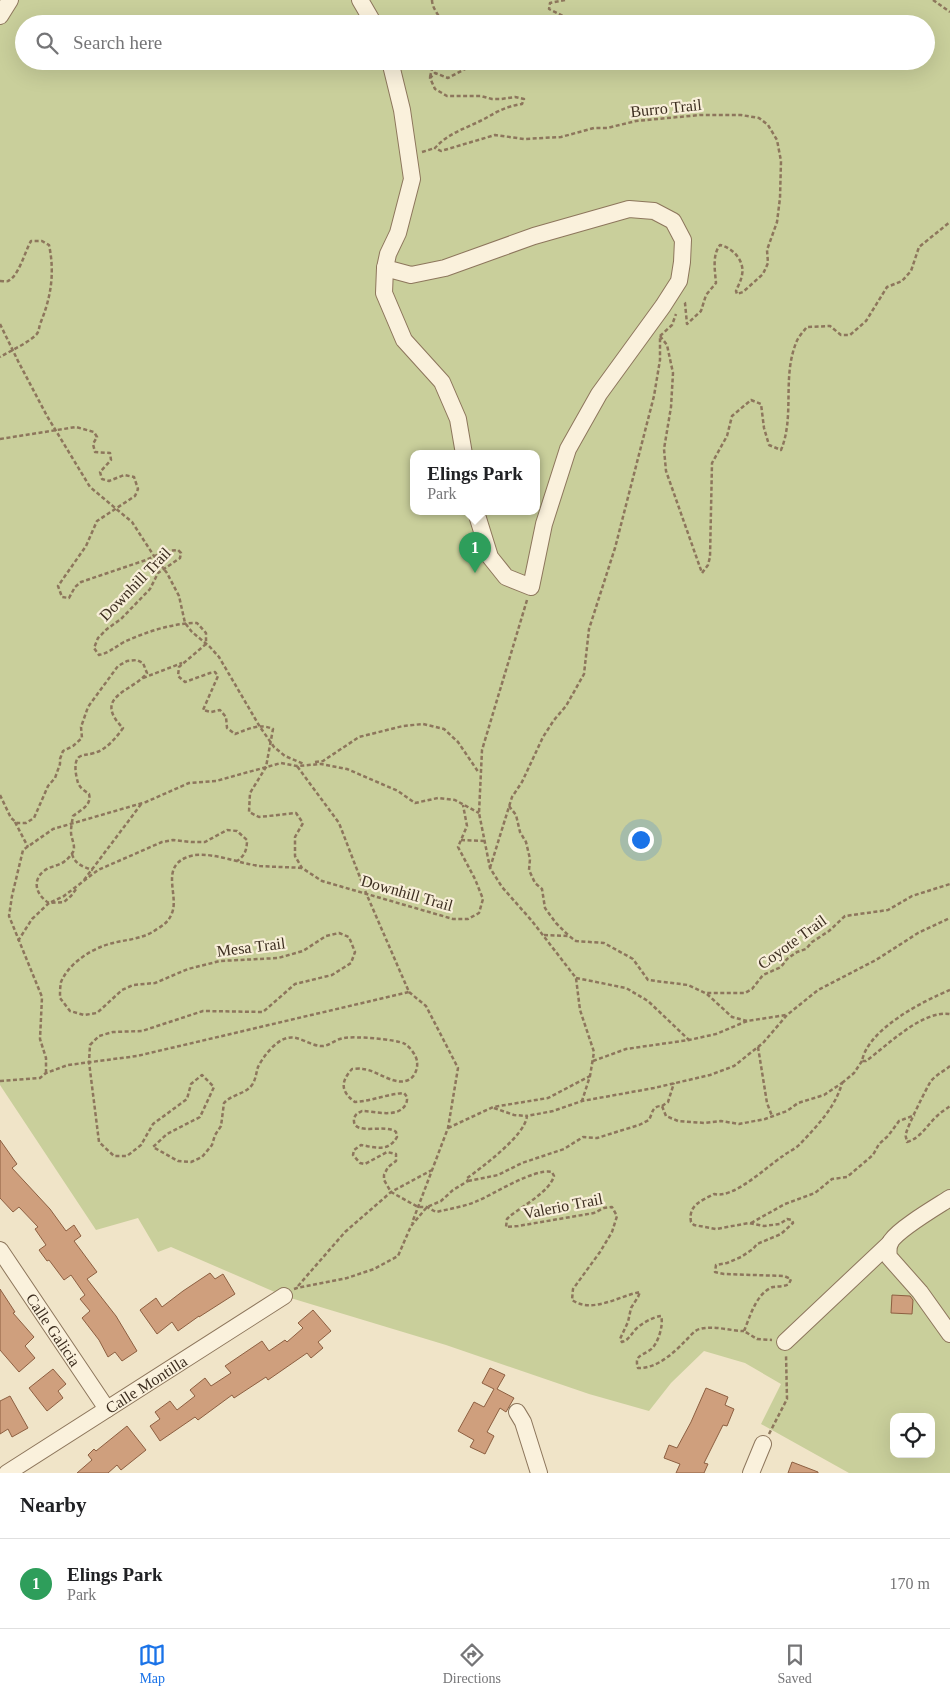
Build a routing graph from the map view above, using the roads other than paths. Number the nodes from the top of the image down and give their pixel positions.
1 (10, 0) edge
2 (360, 0) edge
3 (369, 15) edge
4 (0, 16) edge
5 (392, 70) edge
6 (385, 268) junction
7 (463, 450) edge
8 (477, 515) edge
9 (950, 1198) edge
10 (890, 1243) junction
11 (1, 1254) edge
12 (291, 1292) road end
13 (950, 1334) edge
14 (785, 1342) road end
15 (107, 1409) junction
16 (517, 1412) dead end
17 (763, 1444) road end
18 (7, 1473) edge
19 (539, 1473) edge
20 (750, 1473) edge

1 - 4 street
2 - 3 street
5 - 6 street
6 - 7 street
6 - 8 street
9 - 10 street
10 - 13 street
10 - 14 street
11 - 15 street, Calle Galicia
12 - 15 street, Calle Montilla
15 - 18 street, Calle Montilla
16 - 19 street
17 - 20 street

